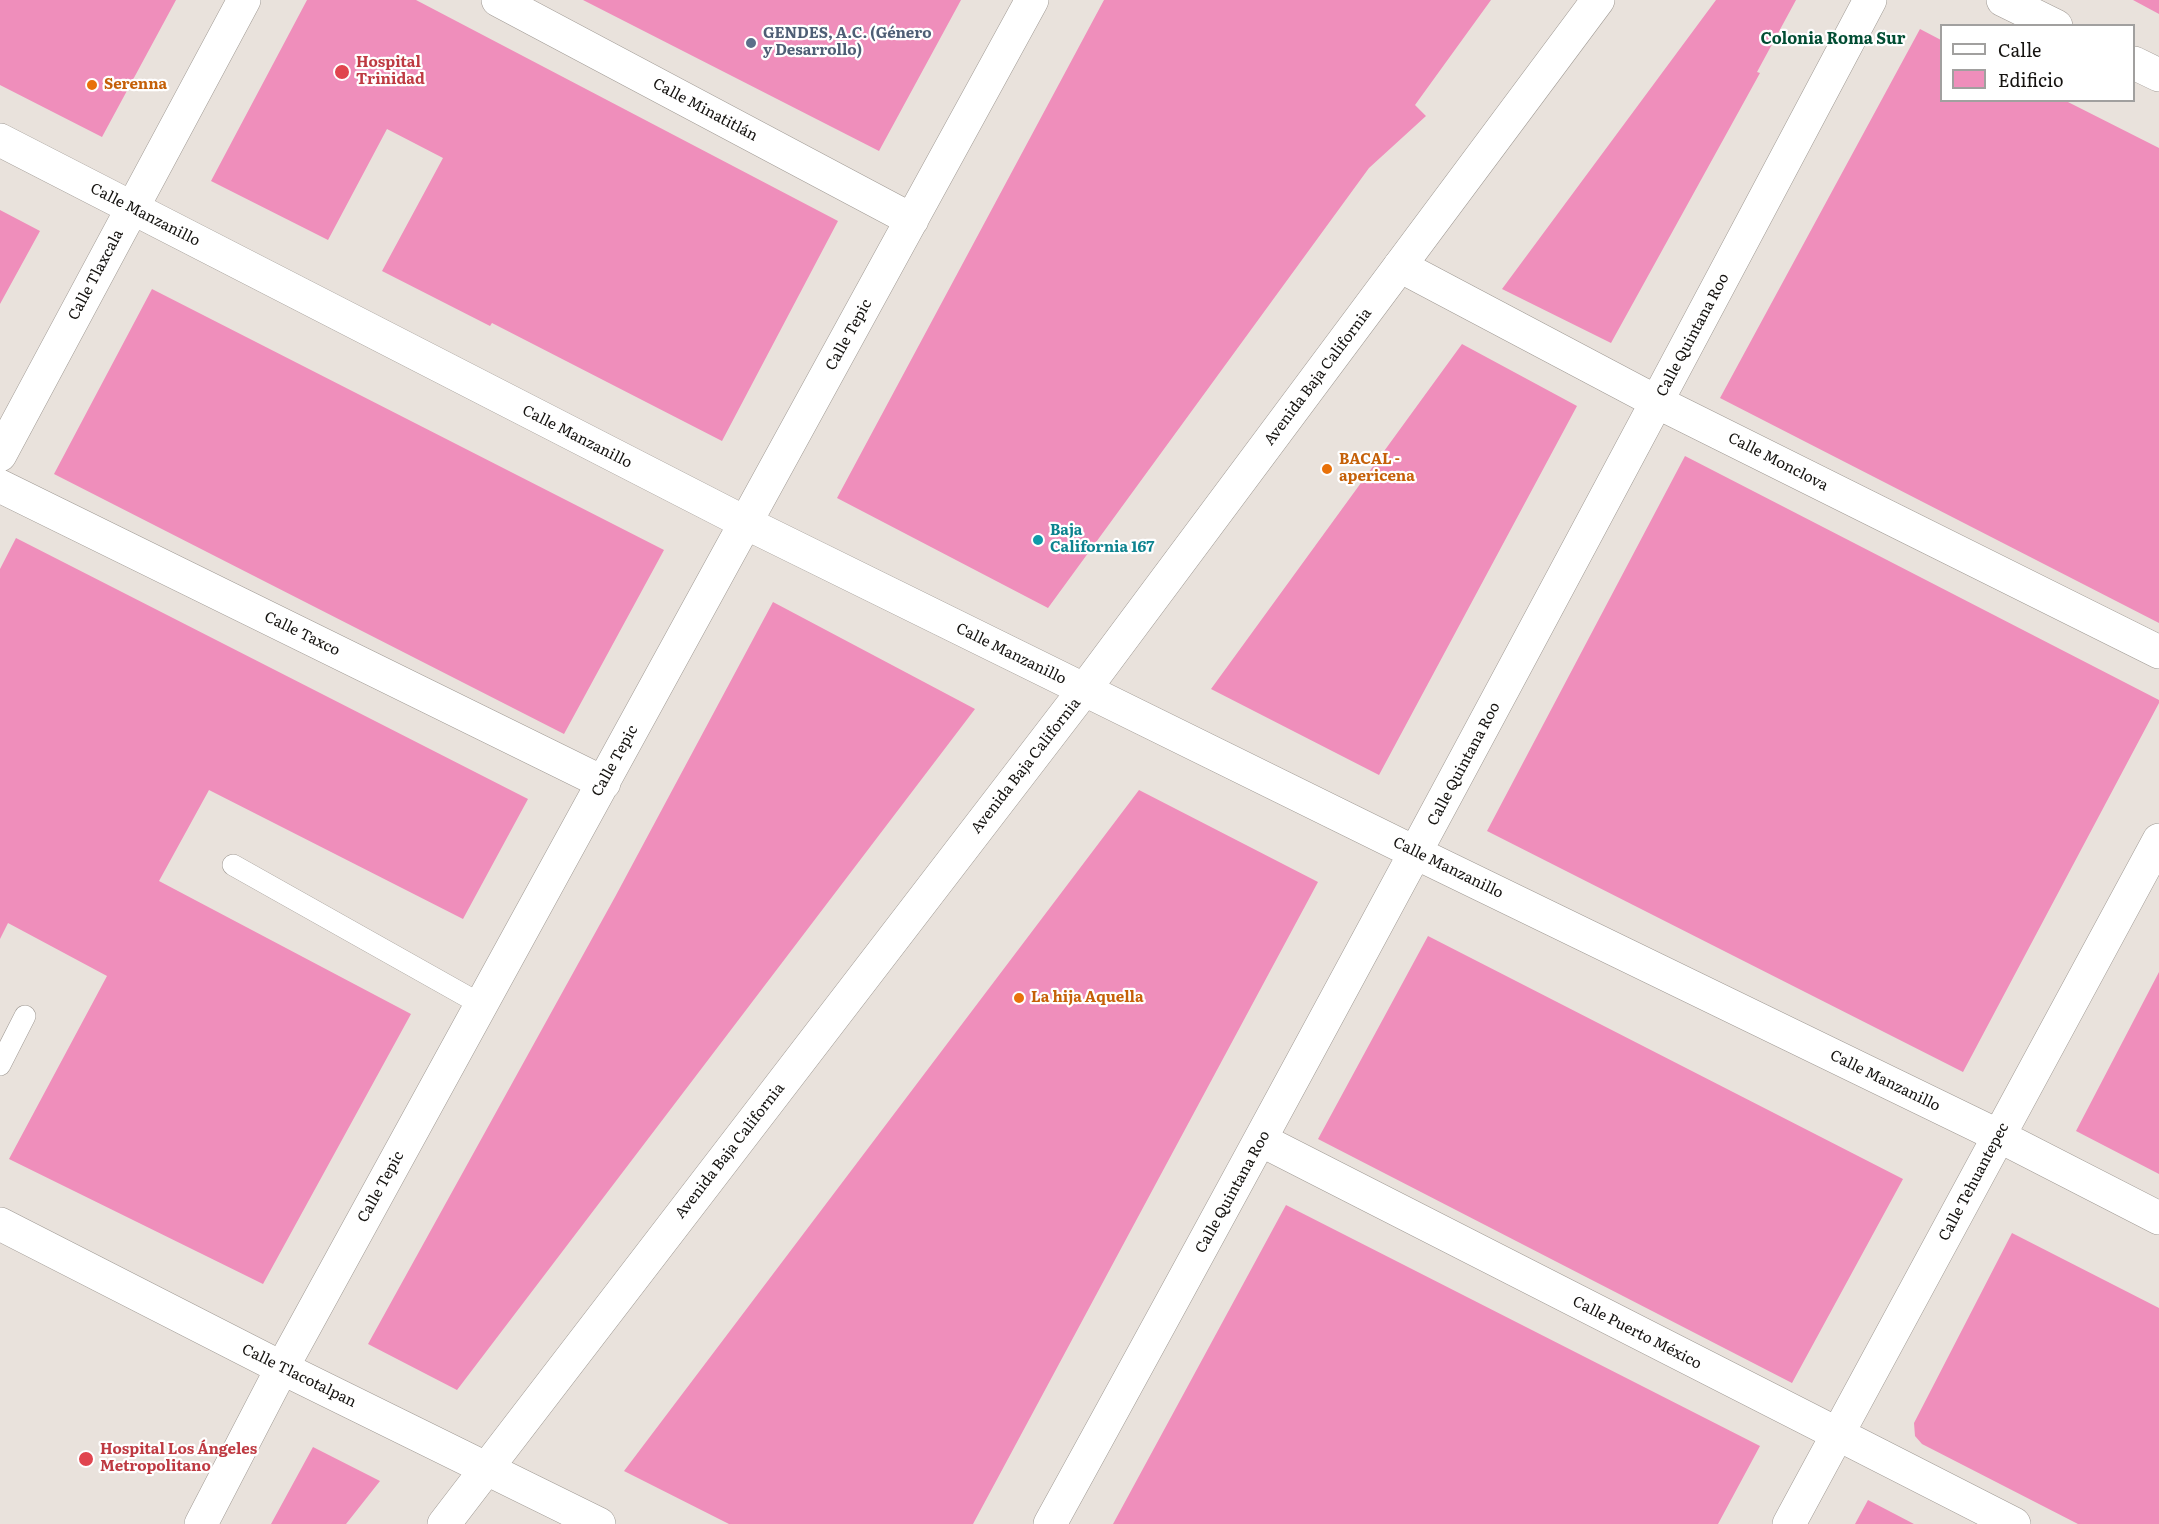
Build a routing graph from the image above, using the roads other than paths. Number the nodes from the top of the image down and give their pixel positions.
1 (244, 0) edge
2 (498, 0) edge
3 (1032, 0) edge
4 (1598, 0) edge
5 (1870, 0) edge
6 (2003, 0) edge
7 (2052, 24) edge
8 (2135, 64) edge
9 (2159, 75) edge
10 (0, 140) edge
11 (132, 208) junction
12 (912, 220) junction
13 (1400, 266) junction
14 (1657, 402) junction
15 (0, 455) edge
16 (0, 486) edge
17 (746, 523) junction
18 (2159, 652) edge
19 (1084, 690) junction
20 (603, 783) junction
21 (2159, 840) edge
22 (1416, 853) junction
23 (233, 865) dead end
24 (482, 1005) junction
25 (25, 1016) dead end
26 (0, 1065) edge
27 (1999, 1136) junction
28 (1261, 1140) junction
29 (2159, 1218) edge
30 (0, 1224) edge
31 (282, 1368) junction
32 (1837, 1436) junction
33 (487, 1468) junction
34 (201, 1524) edge
35 (444, 1524) edge
36 (599, 1524) edge
37 (1050, 1524) edge
38 (1789, 1524) edge
39 (2014, 1524) edge

1 - 11 street, Calle Tlaxcala
2 - 12 street, Calle Minatitlán
3 - 12 street, Calle Tepic
4 - 13 street, Avenida Baja California
5 - 14 street, Calle Quintana Roo
6 - 7 street
8 - 9 street
10 - 11 street, Calle Manzanillo
11 - 15 street, Calle Tlaxcala
11 - 17 street, Calle Manzanillo
12 - 17 street, Calle Tepic
13 - 14 street, Calle Monclova
13 - 19 street, Avenida Baja California
14 - 18 street, Calle Monclova
14 - 22 street, Calle Quintana Roo
16 - 20 street, Calle Taxco
17 - 19 street, Calle Manzanillo
17 - 20 street, Calle Tepic
19 - 22 street, Calle Manzanillo
19 - 33 street, Avenida Baja California
20 - 24 street, Calle Tepic
21 - 27 street, Calle Tehuantepec
22 - 27 street, Calle Manzanillo
22 - 28 street, Calle Quintana Roo
23 - 24 lane
24 - 31 street, Calle Tepic
25 - 26 lane
27 - 29 street, Calle Manzanillo
27 - 32 street, Calle Tehuantepec
28 - 32 street, Calle Puerto México
28 - 37 street, Calle Quintana Roo
30 - 31 street, Calle Tlacotalpan
31 - 33 street, Calle Tlacotalpan
31 - 34 street, Calle Tepic
32 - 38 street, Calle Tehuantepec
32 - 39 street, Calle Puerto México
33 - 35 street, Avenida Baja California
33 - 36 street, Calle Tlacotalpan

